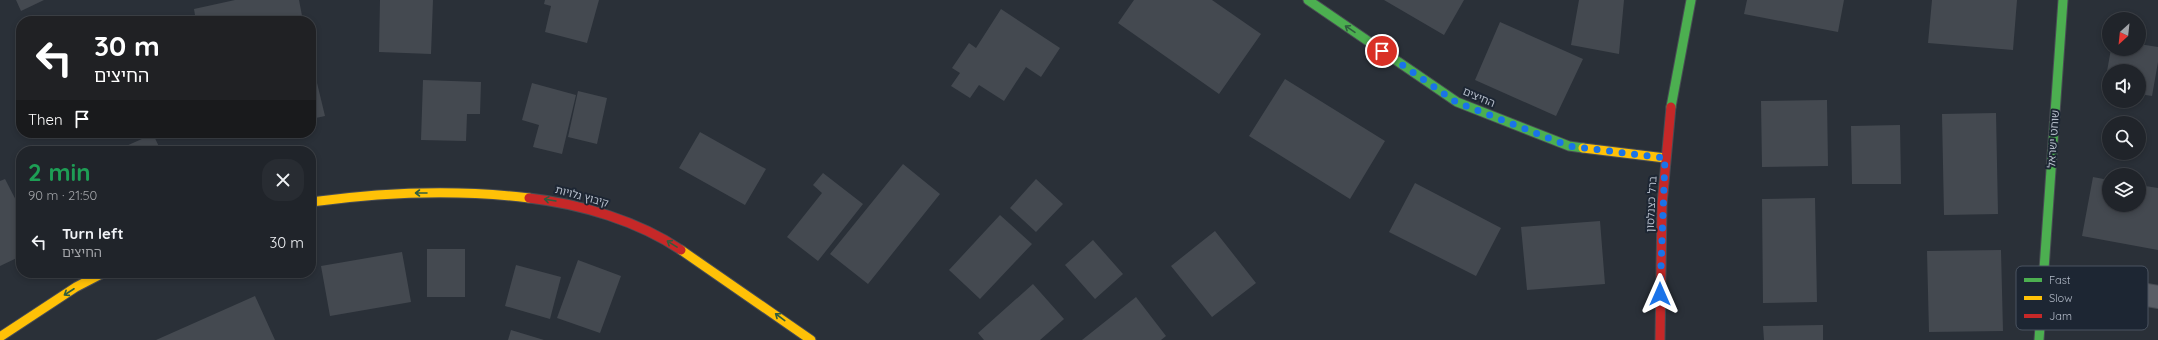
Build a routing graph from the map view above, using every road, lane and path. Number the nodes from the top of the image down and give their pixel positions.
1 (1308, 0) edge
2 (1691, 0) edge
3 (2063, 0) edge
4 (1665, 158) junction
5 (316, 202) edge
6 (2044, 266) edge
7 (93, 278) edge
8 (2148, 296) edge
9 (2158, 298) edge
10 (2040, 330) edge
11 (0, 336) edge
12 (811, 340) edge
13 (1660, 340) edge
14 (2039, 340) edge

4 -> 1 street, החיצים
2 - 4 street, ברל כצנלסון
3 - 6 street, שוחט ישראל
4 - 13 street, ברל כצנלסון
12 -> 5 street, קיבוץ גלויות
7 -> 11 street
8 - 9 street
10 - 14 street, שוחט ישראל

